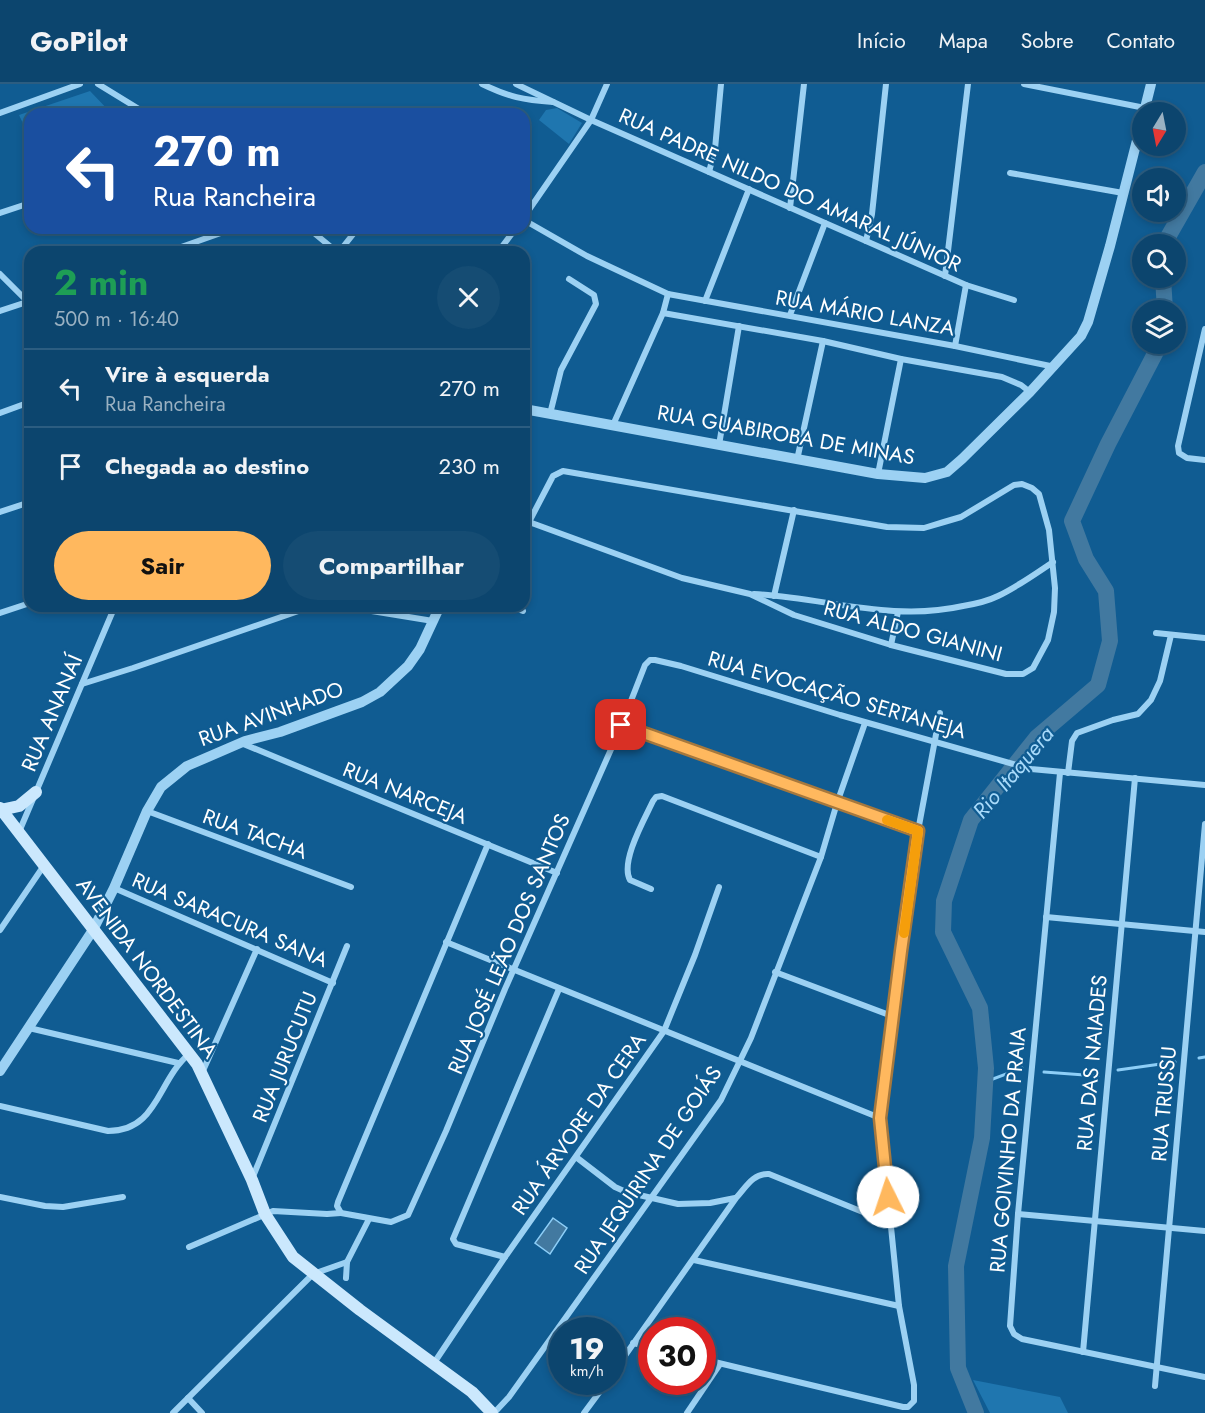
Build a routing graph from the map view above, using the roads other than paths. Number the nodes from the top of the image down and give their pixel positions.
1 (80, 84) edge
2 (98, 84) edge
3 (482, 84) edge
4 (517, 84) edge
5 (607, 84) edge
6 (721, 84) edge
7 (804, 84) edge
8 (886, 84) edge
9 (968, 84) edge
10 (1024, 84) edge
11 (1150, 84) edge
12 (1146, 102) edge
13 (556, 103) junction
14 (137, 108) edge
15 (1132, 110) edge
16 (0, 113) edge
17 (591, 120) junction
18 (1133, 156) edge
19 (709, 172) junction
20 (1010, 172) dead end
21 (749, 189) junction
22 (1123, 193) junction
23 (24, 204) edge
24 (790, 208) junction
25 (530, 209) edge
26 (0, 213) edge
27 (530, 222) edge
28 (825, 223) junction
29 (218, 234) edge
30 (316, 234) edge
31 (353, 234) edge
32 (866, 241) junction
33 (184, 246) edge
34 (330, 246) edge
35 (343, 246) edge
36 (0, 274) edge
37 (945, 276) junction
38 (569, 279) dead end
39 (966, 285) junction
40 (668, 294) junction
41 (24, 297) edge
42 (1014, 300) dead end
43 (705, 301) junction
44 (24, 304) edge
45 (0, 311) edge
46 (663, 313) junction
47 (790, 315) junction
48 (740, 326) junction
49 (1205, 329) edge
50 (823, 341) junction
51 (955, 346) junction
52 (901, 359) junction
53 (1055, 367) junction
54 (1030, 392) junction
55 (24, 404) edge
56 (530, 410) edge
57 (0, 412) edge
58 (550, 414) junction
59 (613, 425) junction
60 (719, 445) junction
61 (797, 460) junction
62 (1205, 460) edge
63 (878, 474) junction
64 (24, 504) edge
65 (794, 510) junction
66 (0, 512) edge
67 (530, 513) edge
68 (530, 521) edge
69 (1053, 562) junction
70 (750, 594) junction
71 (774, 596) junction
72 (24, 605) edge
73 (111, 612) edge
74 (296, 612) edge
75 (377, 612) edge
76 (437, 612) edge
77 (898, 612) junction
78 (0, 613) edge
79 (433, 621) junction
80 (1156, 633) dead end
81 (1171, 634) junction
82 (1205, 638) edge
83 (891, 645) junction
84 (662, 661) joint
85 (81, 684) junction
86 (940, 713) dead end
87 (865, 723) junction
88 (621, 725) junction
89 (935, 742) junction
90 (240, 743) junction
91 (1064, 773) junction
92 (1135, 778) junction
93 (1205, 785) edge
94 (36, 792) junction
95 (837, 803) junction
96 (0, 810) edge
97 (147, 811) junction
98 (1205, 824) edge
99 (918, 831) junction
100 (18, 832) junction
101 (488, 844) junction
102 (821, 857) junction
103 (45, 864) junction
104 (557, 873) junction
105 (351, 887) dead end
106 (719, 887) dead end
107 (114, 888) junction
108 (651, 889) dead end
109 (1046, 917) junction
110 (1121, 924) junction
111 (0, 930) edge
112 (93, 930) junction
113 (1196, 932) junction
114 (1205, 932) edge
115 (446, 942) junction
116 (347, 946) dead end
117 (256, 949) junction
118 (514, 970) junction
119 (775, 972) junction
120 (333, 982) junction
121 (559, 989) junction
122 (892, 1016) junction
123 (29, 1028) junction
124 (664, 1031) junction
125 (189, 1053) junction
126 (740, 1062) junction
127 (178, 1063) junction
128 (0, 1071) edge
129 (202, 1073) junction
130 (0, 1106) edge
131 (880, 1118) junction
132 (576, 1157) junction
133 (252, 1179) junction
134 (0, 1197) edge
135 (123, 1197) dead end
136 (651, 1197) junction
137 (736, 1198) junction
138 (341, 1213) junction
139 (1018, 1214) junction
140 (265, 1215) junction
141 (369, 1219) junction
142 (1094, 1221) junction
143 (890, 1223) junction
144 (1169, 1228) junction
145 (1205, 1231) edge
146 (189, 1247) dead end
147 (505, 1257) junction
148 (694, 1260) junction
149 (347, 1262) junction
150 (313, 1274) junction
151 (346, 1278) dead end
152 (900, 1306) junction
153 (633, 1343) junction
154 (638, 1344) edge
155 (1083, 1352) junction
156 (626, 1353) edge
157 (434, 1363) junction
158 (716, 1363) edge
159 (720, 1364) junction
160 (1156, 1367) junction
161 (1205, 1377) edge
162 (1155, 1386) dead end
163 (597, 1395) edge
164 (188, 1398) junction
165 (173, 1413) edge
166 (202, 1413) edge
167 (493, 1413) edge
168 (584, 1413) edge
169 (687, 1413) edge

1 - 16 street
2 - 14 street
3 - 13 street, RUA PADRE NILDO DO AMARAL JÚNIOR
4 - 13 street, RUA PADRE NILDO DO AMARAL JÚNIOR
5 - 17 street
6 - 19 street
7 - 24 street
8 - 32 street
9 - 37 street
10 - 15 street
11 - 12 street, RUA GUABIROBA DE MINAS
13 - 17 street, RUA PADRE NILDO DO AMARAL JÚNIOR
17 - 19 street, RUA PADRE NILDO DO AMARAL JÚNIOR
17 - 25 street
18 - 22 street, RUA GUABIROBA DE MINAS
19 - 21 street, RUA PADRE NILDO DO AMARAL JÚNIOR
20 - 22 street
21 - 24 street, RUA PADRE NILDO DO AMARAL JÚNIOR
21 - 43 street
22 - 53 street, RUA GUABIROBA DE MINAS
23 - 26 street
24 - 28 street, RUA PADRE NILDO DO AMARAL JÚNIOR
27 - 40 street, RUA MÁRIO LANZA
28 - 32 street, RUA PADRE NILDO DO AMARAL JÚNIOR
28 - 47 street
29 - 33 street
30 - 34 street
31 - 35 street
32 - 37 street, RUA PADRE NILDO DO AMARAL JÚNIOR
36 - 41 street
37 - 39 street, RUA PADRE NILDO DO AMARAL JÚNIOR
38 - 58 street
39 - 42 street, RUA PADRE NILDO DO AMARAL JÚNIOR
39 - 51 street
40 - 43 street, RUA MÁRIO LANZA
40 - 46 street
43 - 47 street, RUA MÁRIO LANZA
44 - 45 street
46 - 48 street, RUA MÁRIO LANZA
46 - 59 street
47 - 51 street, RUA MÁRIO LANZA
48 - 50 street, RUA MÁRIO LANZA
48 - 60 street
49 - 62 street
50 - 52 street, RUA MÁRIO LANZA
50 - 61 street
51 - 53 street, RUA MÁRIO LANZA
52 - 54 street, RUA MÁRIO LANZA
52 - 63 street
53 - 54 street, RUA GUABIROBA DE MINAS
54 - 63 street, RUA GUABIROBA DE MINAS
55 - 57 street
56 - 58 street, RUA GUABIROBA DE MINAS
58 - 59 street, RUA GUABIROBA DE MINAS
59 - 60 street, RUA GUABIROBA DE MINAS
60 - 61 street, RUA GUABIROBA DE MINAS
61 - 63 street, RUA GUABIROBA DE MINAS
64 - 66 street
65 - 67 street, RUA ALDO GIANINI
65 - 69 street, RUA ALDO GIANINI
65 - 71 street
68 - 70 street, RUA ALDO GIANINI
69 - 77 street
69 - 83 street, RUA ALDO GIANINI
70 - 71 street
70 - 83 street, RUA ALDO GIANINI
71 - 77 street
72 - 78 street
73 - 85 street, RUA ANANAÍ
74 - 85 street
75 - 79 street
76 - 79 street, RUA AVINHADO
77 - 83 street
79 - 90 street, RUA AVINHADO
80 - 81 street
81 - 82 street
81 - 91 street, RUA GOIVINHO DA PRAIA
84 - 87 street, RUA EVOCAÇÃO SERTANEJA
84 - 88 street, RUA JOSÉ LEÃO DOS SANTOS
85 - 94 street, RUA ANANAÍ
86 - 89 street
87 - 89 street, RUA EVOCAÇÃO SERTANEJA
87 - 95 street, RUA JEQUIRINA DE GOIÁS
88 - 95 street
88 - 104 street, RUA JOSÉ LEÃO DOS SANTOS
89 - 91 street, RUA EVOCAÇÃO SERTANEJA
89 - 99 street
90 - 97 street, RUA AVINHADO
90 - 101 street, RUA NARCEJA
91 - 92 street, RUA EVOCAÇÃO SERTANEJA
91 - 109 street, RUA GOIVINHO DA PRAIA
92 - 93 street, RUA EVOCAÇÃO SERTANEJA
92 - 110 street, RUA DAS NAIADES
94 - 96 main road
94 - 100 street, RUA ANANAÍ
95 - 99 street
95 - 102 street, RUA JEQUIRINA DE GOIÁS
96 - 100 main road, AVENIDA NORDESTINA
97 - 105 street, RUA TACHA
97 - 107 street, RUA AVINHADO
98 - 113 street, RUA TRUSSU
99 - 122 street
100 - 103 main road, AVENIDA NORDESTINA
101 - 104 street, RUA NARCEJA
101 - 115 street
102 - 108 street
102 - 119 street, RUA JEQUIRINA DE GOIÁS
103 - 111 street
103 - 112 main road, AVENIDA NORDESTINA
104 - 118 street, RUA JOSÉ LEÃO DOS SANTOS
106 - 124 street, RUA ÁRVORE DA CERA
107 - 112 street, RUA AVINHADO
107 - 117 street, RUA SARACURA SANA
109 - 110 street
109 - 139 street, RUA GOIVINHO DA PRAIA
110 - 113 street
110 - 142 street, RUA DAS NAIADES
112 - 123 street, RUA AVINHADO
112 - 125 main road, AVENIDA NORDESTINA
113 - 114 street
113 - 144 street, RUA TRUSSU
115 - 118 street
115 - 138 street
116 - 120 street, RUA JURUCUTU
117 - 120 street, RUA SARACURA SANA
117 - 129 street
118 - 121 street
118 - 141 street, RUA JOSÉ LEÃO DOS SANTOS
119 - 122 street
119 - 126 street, RUA JEQUIRINA DE GOIÁS
120 - 133 street, RUA JURUCUTU
121 - 124 street
121 - 147 street
122 - 131 street
123 - 127 street
123 - 128 street, RUA AVINHADO
124 - 126 street
124 - 132 street, RUA ÁRVORE DA CERA
125 - 127 street
125 - 129 main road, AVENIDA NORDESTINA
126 - 131 street
126 - 136 street, RUA JEQUIRINA DE GOIÁS
127 - 130 street
129 - 133 main road, AVENIDA NORDESTINA
131 - 143 street
132 - 136 street
132 - 147 street, RUA ÁRVORE DA CERA
133 - 140 main road, AVENIDA NORDESTINA
134 - 135 street
136 - 137 street
136 - 167 street, RUA JEQUIRINA DE GOIÁS
137 - 143 street
137 - 148 street
138 - 140 street, RUA JOSÉ LEÃO DOS SANTOS
138 - 141 street, RUA JOSÉ LEÃO DOS SANTOS
139 - 142 street
139 - 155 street, RUA GOIVINHO DA PRAIA
140 - 146 street, RUA JOSÉ LEÃO DOS SANTOS
140 - 150 main road, AVENIDA NORDESTINA
141 - 149 street
142 - 144 street
142 - 155 street, RUA DAS NAIADES
143 - 152 street
144 - 145 street
144 - 160 street, RUA TRUSSU
147 - 157 street, RUA ÁRVORE DA CERA
148 - 152 street
148 - 153 street
149 - 150 street
149 - 151 street
150 - 157 main road, AVENIDA NORDESTINA
150 - 164 street
152 - 159 street
153 - 154 street
153 - 156 street
155 - 160 street, RUA GOIVINHO DA PRAIA
157 - 167 main road, AVENIDA NORDESTINA
158 - 159 street
159 - 169 street
160 - 161 street, RUA GOIVINHO DA PRAIA
160 - 162 street, RUA TRUSSU
163 - 168 street
164 - 165 street
164 - 166 street

